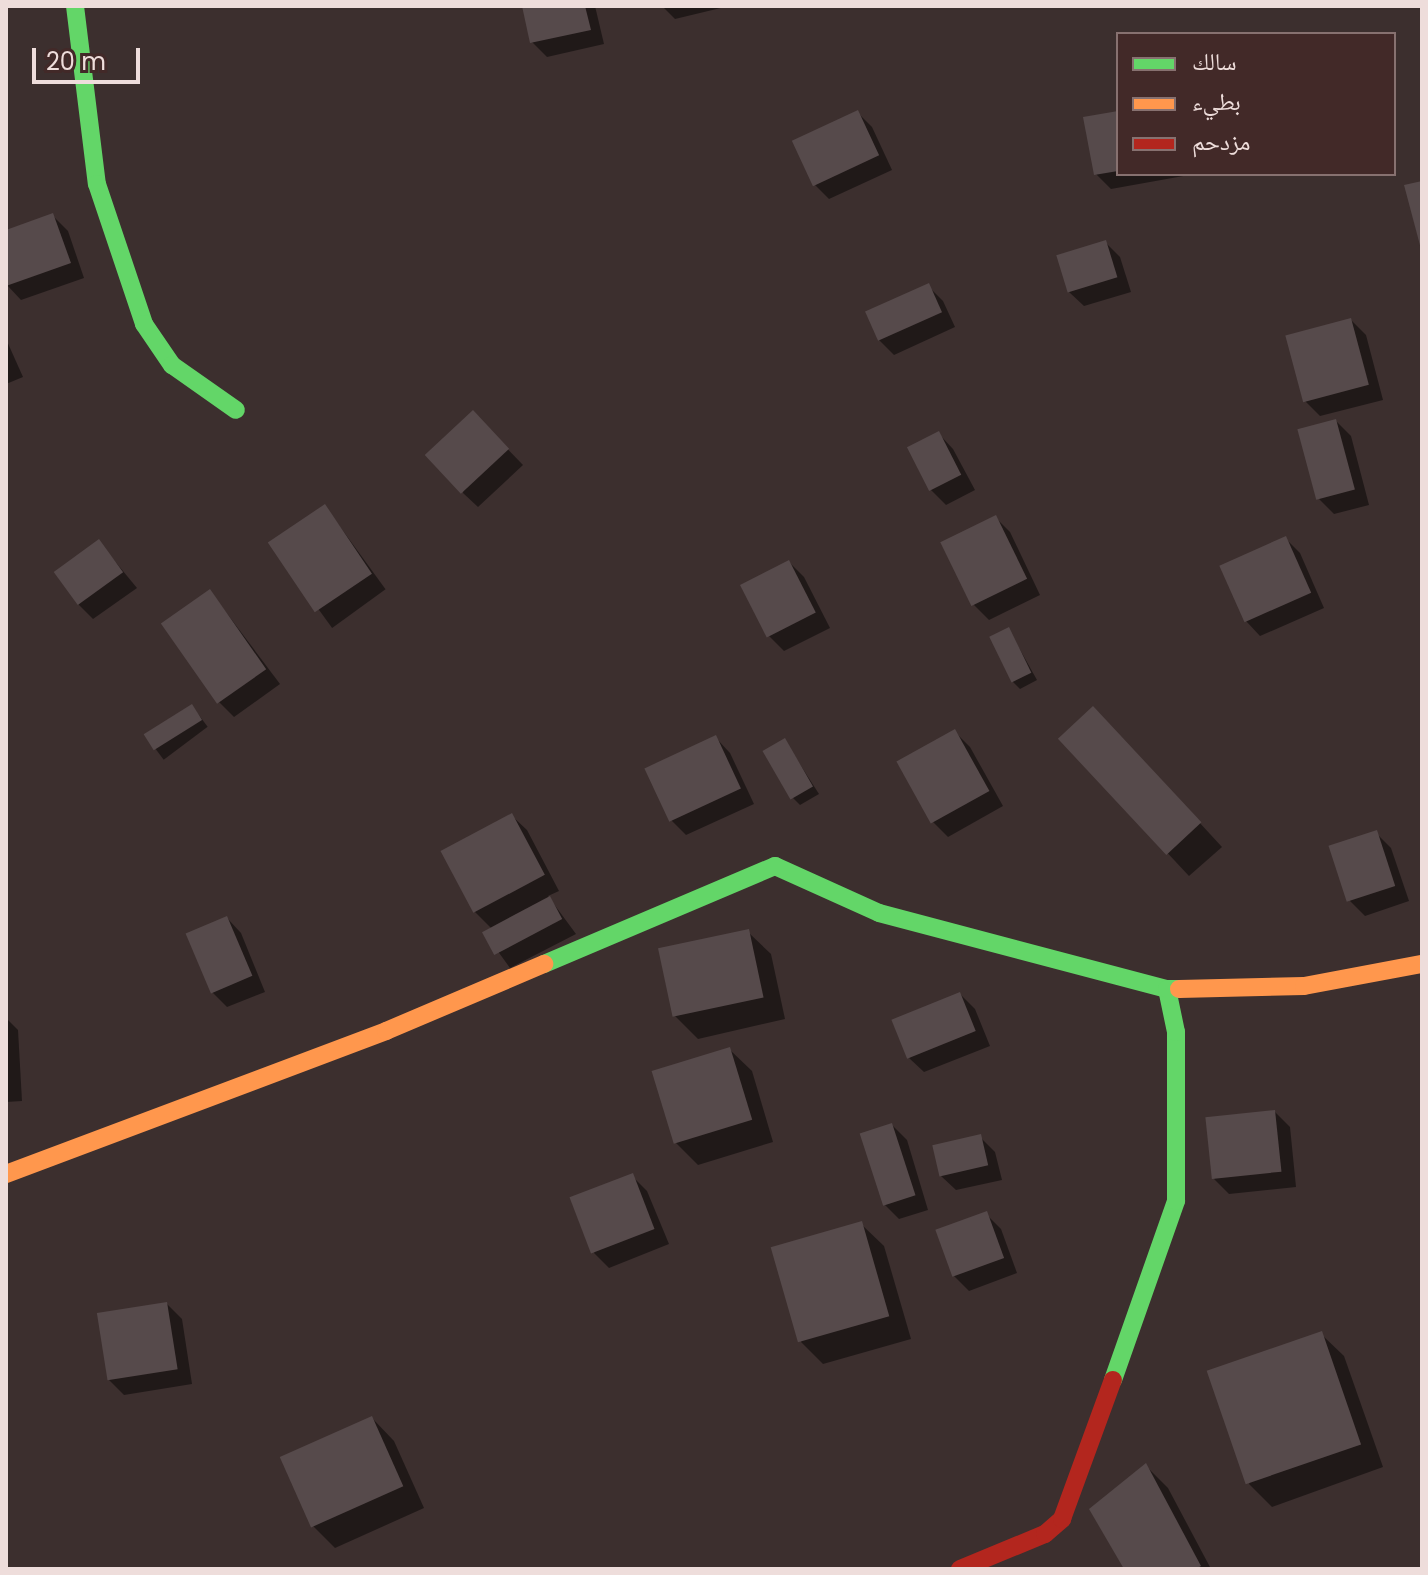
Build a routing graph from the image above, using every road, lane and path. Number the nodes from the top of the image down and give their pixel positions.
1 (75, 6) edge
2 (236, 410) dead end
3 (1422, 964) edge
4 (1167, 989) junction
5 (6, 1174) edge
6 (960, 1569) edge

1 - 2 street
3 - 4 street
4 - 5 street
4 - 6 street

